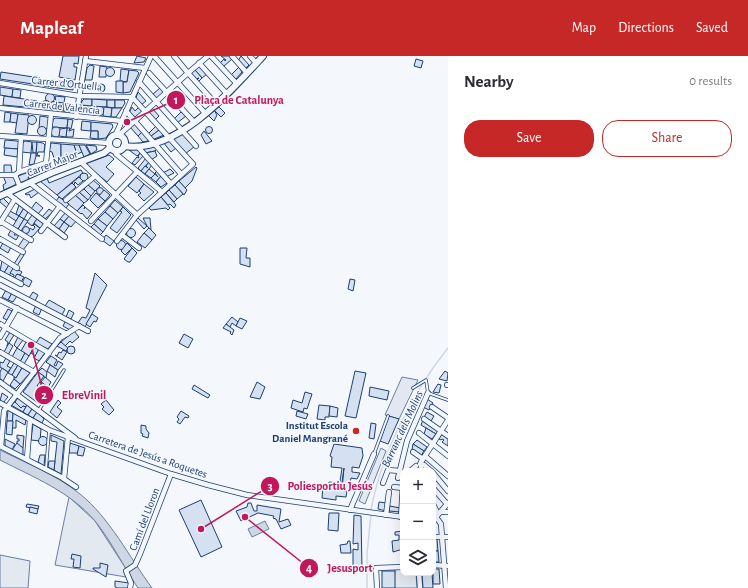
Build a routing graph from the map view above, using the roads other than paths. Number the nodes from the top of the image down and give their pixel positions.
1 (152, 56) edge
2 (174, 56) edge
3 (208, 56) edge
4 (211, 56) edge
5 (232, 56) edge
6 (250, 56) edge
7 (263, 56) edge
8 (85, 59) edge
9 (199, 63) junction
10 (256, 63) junction
11 (145, 68) junction
12 (149, 72) dead end
13 (188, 73) junction
14 (247, 73) junction
15 (139, 81) junction
16 (0, 83) edge
17 (177, 83) junction
18 (237, 84) junction
19 (167, 92) junction
20 (227, 94) junction
21 (79, 96) junction
22 (132, 97) junction
23 (156, 102) junction
24 (215, 104) junction
25 (0, 108) edge
26 (126, 111) junction
27 (145, 112) junction
28 (205, 113) junction
29 (51, 114) junction
30 (76, 117) junction
31 (135, 121) junction
32 (122, 122) junction
33 (194, 122) junction
34 (182, 131) junction
35 (117, 134) junction
36 (0, 136) edge
37 (21, 137) junction
38 (168, 137) junction
39 (48, 139) junction
40 (153, 143) junction
41 (124, 146) junction
42 (196, 146) dead end
43 (111, 147) junction
44 (138, 147) junction
45 (81, 162) junction
46 (137, 172) junction
47 (17, 173) junction
48 (181, 174) junction
49 (0, 175) edge
50 (95, 176) junction
51 (30, 183) junction
52 (170, 184) junction
53 (20, 187) junction
54 (162, 192) junction
55 (7, 193) junction
56 (115, 195) junction
57 (0, 196) edge
58 (15, 199) junction
59 (66, 200) dead end
60 (60, 206) junction
61 (137, 215) junction
62 (91, 221) dead end
63 (0, 222) edge
64 (46, 223) junction
65 (41, 231) dead end
66 (122, 235) junction
67 (65, 237) dead end
68 (0, 239) edge
69 (102, 239) dead end
70 (31, 240) dead end
71 (117, 241) dead end
72 (139, 248) dead end
73 (23, 252) dead end
74 (0, 257) edge
75 (17, 268) dead end
76 (0, 273) edge
77 (21, 284) dead end
78 (0, 285) edge
79 (0, 300) edge
80 (17, 308) junction
81 (0, 324) edge
82 (79, 326) junction
83 (5, 328) junction
84 (88, 331) dead end
85 (67, 334) junction
86 (0, 337) edge
87 (0, 352) edge
88 (49, 353) junction
89 (64, 370) dead end
90 (34, 372) junction
91 (0, 382) edge
92 (413, 388) dead end
93 (428, 393) junction
94 (18, 394) junction
95 (448, 400) edge
96 (0, 403) edge
97 (7, 407) junction
98 (432, 407) dead end
99 (39, 410) junction
100 (388, 416) dead end
101 (424, 419) dead end
102 (448, 419) edge
103 (30, 420) junction
104 (49, 430) junction
105 (441, 430) junction
106 (419, 433) dead end
107 (448, 436) edge
108 (68, 437) junction
109 (77, 439) junction
110 (433, 443) junction
111 (1, 446) edge
112 (413, 452) dead end
113 (374, 454) joint
114 (448, 456) edge
115 (424, 457) junction
116 (27, 460) junction
117 (418, 465) junction
118 (401, 468) edge
119 (414, 468) edge
120 (420, 468) edge
121 (427, 468) edge
122 (46, 470) junction
123 (400, 471) joint
124 (171, 474) junction
125 (448, 476) edge
126 (436, 477) edge
127 (398, 478) dead end
128 (64, 479) junction
129 (383, 483) dead end
130 (400, 486) edge
131 (76, 487) dead end
132 (394, 487) dead end
133 (436, 491) edge
134 (448, 491) edge
135 (389, 492) dead end
136 (447, 504) edge
137 (350, 510) junction
138 (440, 512) junction
139 (448, 512) edge
140 (386, 515) junction
141 (436, 515) edge
142 (400, 517) edge
143 (436, 519) edge
144 (441, 527) junction
145 (448, 527) edge
146 (436, 537) edge
147 (442, 537) junction
148 (448, 537) edge
149 (446, 552) edge
150 (436, 565) edge
151 (446, 566) edge
152 (400, 567) edge
153 (419, 576) edge
154 (447, 580) edge
155 (130, 588) edge
156 (377, 588) edge
157 (420, 588) edge
158 (446, 588) edge

1 - 11 street
1 - 17 street
2 - 13 street
3 - 9 street
4 - 18 street
5 - 14 street
6 - 10 street
7 - 10 street
8 - 11 street
8 - 21 street
9 - 13 street
9 - 20 street
10 - 14 street
11 - 15 street
12 - 19 street
13 - 17 street
13 - 24 street
14 - 18 street
15 - 22 street
15 - 23 street
16 - 21 street, Carrer d'Ortuella
17 - 19 street
17 - 28 street
18 - 20 street
19 - 23 street
19 - 33 street
20 - 24 street
21 - 22 street, Carrer d'Ortuella
21 - 30 street
22 - 26 street
22 - 27 street
23 - 27 street
23 - 34 street
24 - 28 street
25 - 29 street, Carrer de València
26 - 31 street
26 - 32 street
27 - 31 street
27 - 38 street
28 - 33 street
29 - 30 street, Carrer de València
29 - 39 street
30 - 32 street, Carrer de València
31 - 35 street
31 - 40 street
32 - 35 street
33 - 34 street
34 - 38 street
34 - 42 street
35 - 41 street
35 - 43 street
36 - 37 street
37 - 39 street
37 - 47 street
38 - 40 street
38 - 48 street
39 - 43 street
39 - 47 street
40 - 44 street
40 - 48 street
41 - 43 street
41 - 44 street
43 - 45 street, Carrer Major
43 - 46 street
44 - 52 street
45 - 50 street
45 - 51 street, Carrer Major
46 - 54 street
46 - 56 street
47 - 49 street
47 - 53 street
48 - 52 street
50 - 56 street
50 - 59 street
51 - 53 street, Carrer Major
51 - 60 street
52 - 54 street
53 - 55 street, Carrer Major
54 - 61 street
55 - 57 street, Carrer Major
55 - 58 street
56 - 61 street
56 - 62 street
58 - 63 street
58 - 64 street
60 - 64 street
60 - 69 street
61 - 66 street
63 - 70 street
64 - 65 street
64 - 67 street
66 - 71 street
66 - 72 street
68 - 73 street
74 - 75 street
76 - 77 street
78 - 82 street
79 - 80 street
80 - 83 street
80 - 85 street
81 - 83 street
82 - 84 street
82 - 85 street
83 - 86 street
83 - 88 street
85 - 88 street
87 - 90 street
88 - 90 street
89 - 99 lane
90 - 94 street
91 - 94 street
92 - 93 lane
93 - 95 lane
93 - 118 street
94 - 97 street
94 - 99 street
96 - 97 street
97 - 103 street
97 - 111 street
98 - 102 street
99 - 109 street
100 - 113 lane
101 - 105 street
102 - 105 street
103 - 104 street
103 - 116 street
104 - 108 street
104 - 122 lane
105 - 107 street
105 - 110 street
106 - 110 street
108 - 109 street
108 - 128 street
109 - 124 street, Carretera de Jesús a Roquetes
110 - 114 street
110 - 115 street
111 - 116 street
112 - 115 street
113 - 137 street
115 - 117 street
115 - 125 street
116 - 122 street
117 - 119 street
117 - 120 street
117 - 121 street
122 - 128 street
123 - 127 street
123 - 129 street
124 - 137 street, Carretera de Jesús a Roquetes
124 - 155 street, Camí del Lloron
126 - 134 street
128 - 131 street
130 - 132 street
133 - 136 street
135 - 140 street
136 - 138 street
137 - 140 street, Carretera de Jesús a Roquetes
138 - 139 street
138 - 141 street
140 - 142 street, Carretera de Jesús a Roquetes
143 - 144 street
144 - 145 street
144 - 147 street
146 - 147 street
147 - 148 street
147 - 149 street
149 - 151 street
150 - 151 street
151 - 154 street
152 - 156 street
153 - 157 street
154 - 158 street

